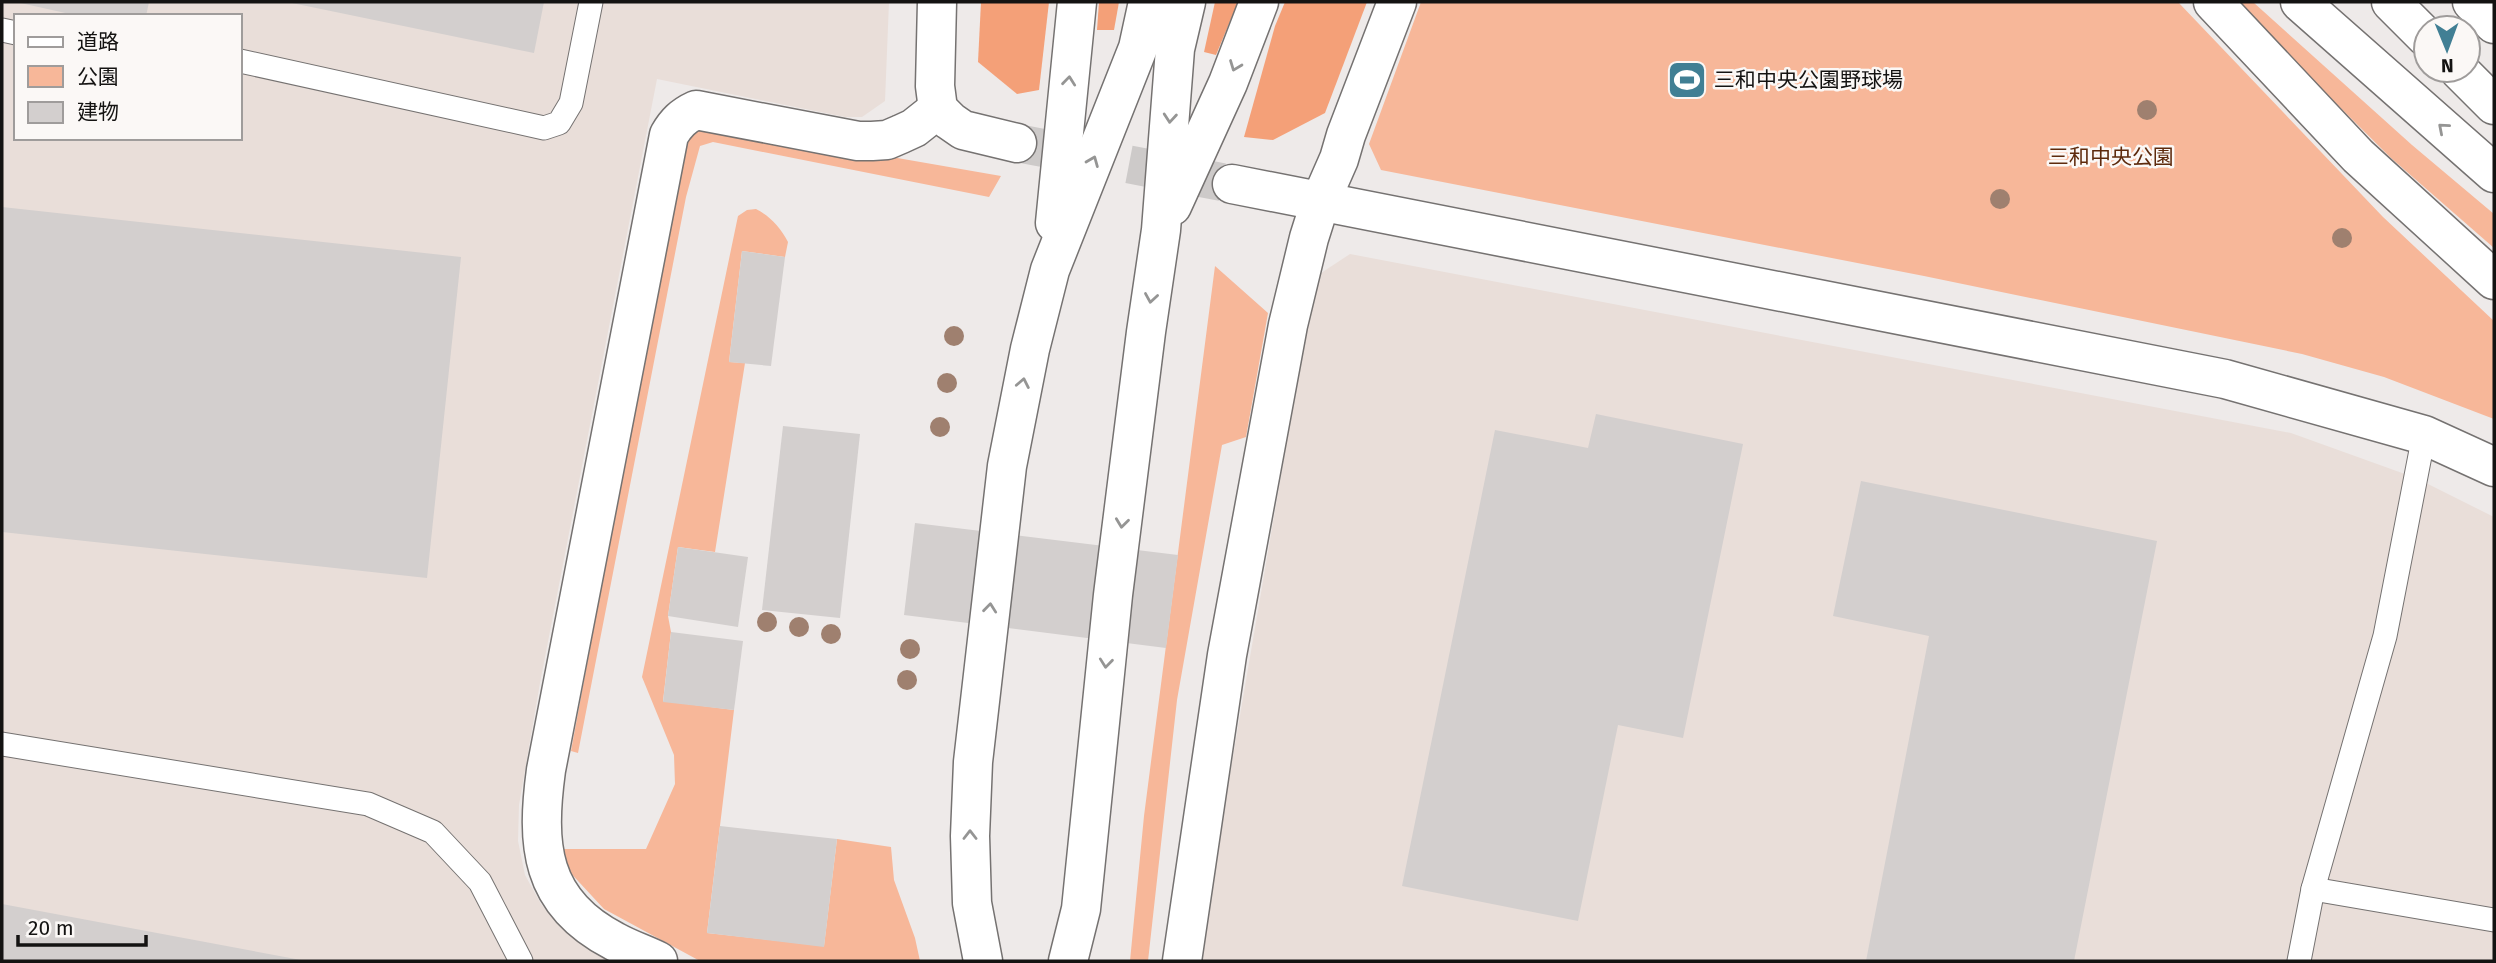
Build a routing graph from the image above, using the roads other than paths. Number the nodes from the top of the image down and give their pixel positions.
1 (591, 2) edge
2 (937, 2) edge
3 (1077, 2) edge
4 (1148, 2) edge
5 (1186, 2) edge
6 (1259, 2) edge
7 (1397, 2) edge
8 (2213, 2) edge
9 (2300, 2) edge
10 (2391, 2) edge
11 (2472, 2) edge
12 (2412, 23) edge
13 (2494, 24) edge
14 (242, 61) edge
15 (2473, 84) edge
16 (2494, 105) edge
17 (938, 109) junction
18 (1017, 143) tunnel mouth
19 (2494, 173) edge
20 (1232, 184) tunnel mouth
21 (1321, 200) junction
22 (1161, 230) junction
23 (1050, 270) junction
24 (2494, 280) edge
25 (2424, 435) junction
26 (2494, 467) edge
27 (2, 744) edge
28 (2313, 889) junction
29 (972, 903) junction
30 (1081, 909) junction
31 (2494, 920) edge
32 (521, 961) edge
33 (658, 961) edge
34 (964, 961) edge
35 (983, 961) edge
36 (1068, 961) edge
37 (1085, 961) edge
38 (1182, 961) edge
39 (2299, 961) edge

1 - 14 lane
2 - 17 main road
23 -> 3 main road
23 -> 4 main road
5 -> 22 main road
6 -> 22 main road
7 - 21 main road
8 - 24 main road
19 -> 9 main road
10 - 12 main road
11 - 13 main road
15 - 16 main road
17 - 18 main road
17 - 33 main road
20 - 21 main road
21 - 25 main road
21 - 38 main road
22 -> 30 main road
29 -> 23 main road
25 - 26 main road
25 - 28 lane
27 - 32 lane
28 - 31 lane
28 - 39 lane
29 - 34 main road
29 - 35 main road
30 - 36 main road
30 - 37 main road

